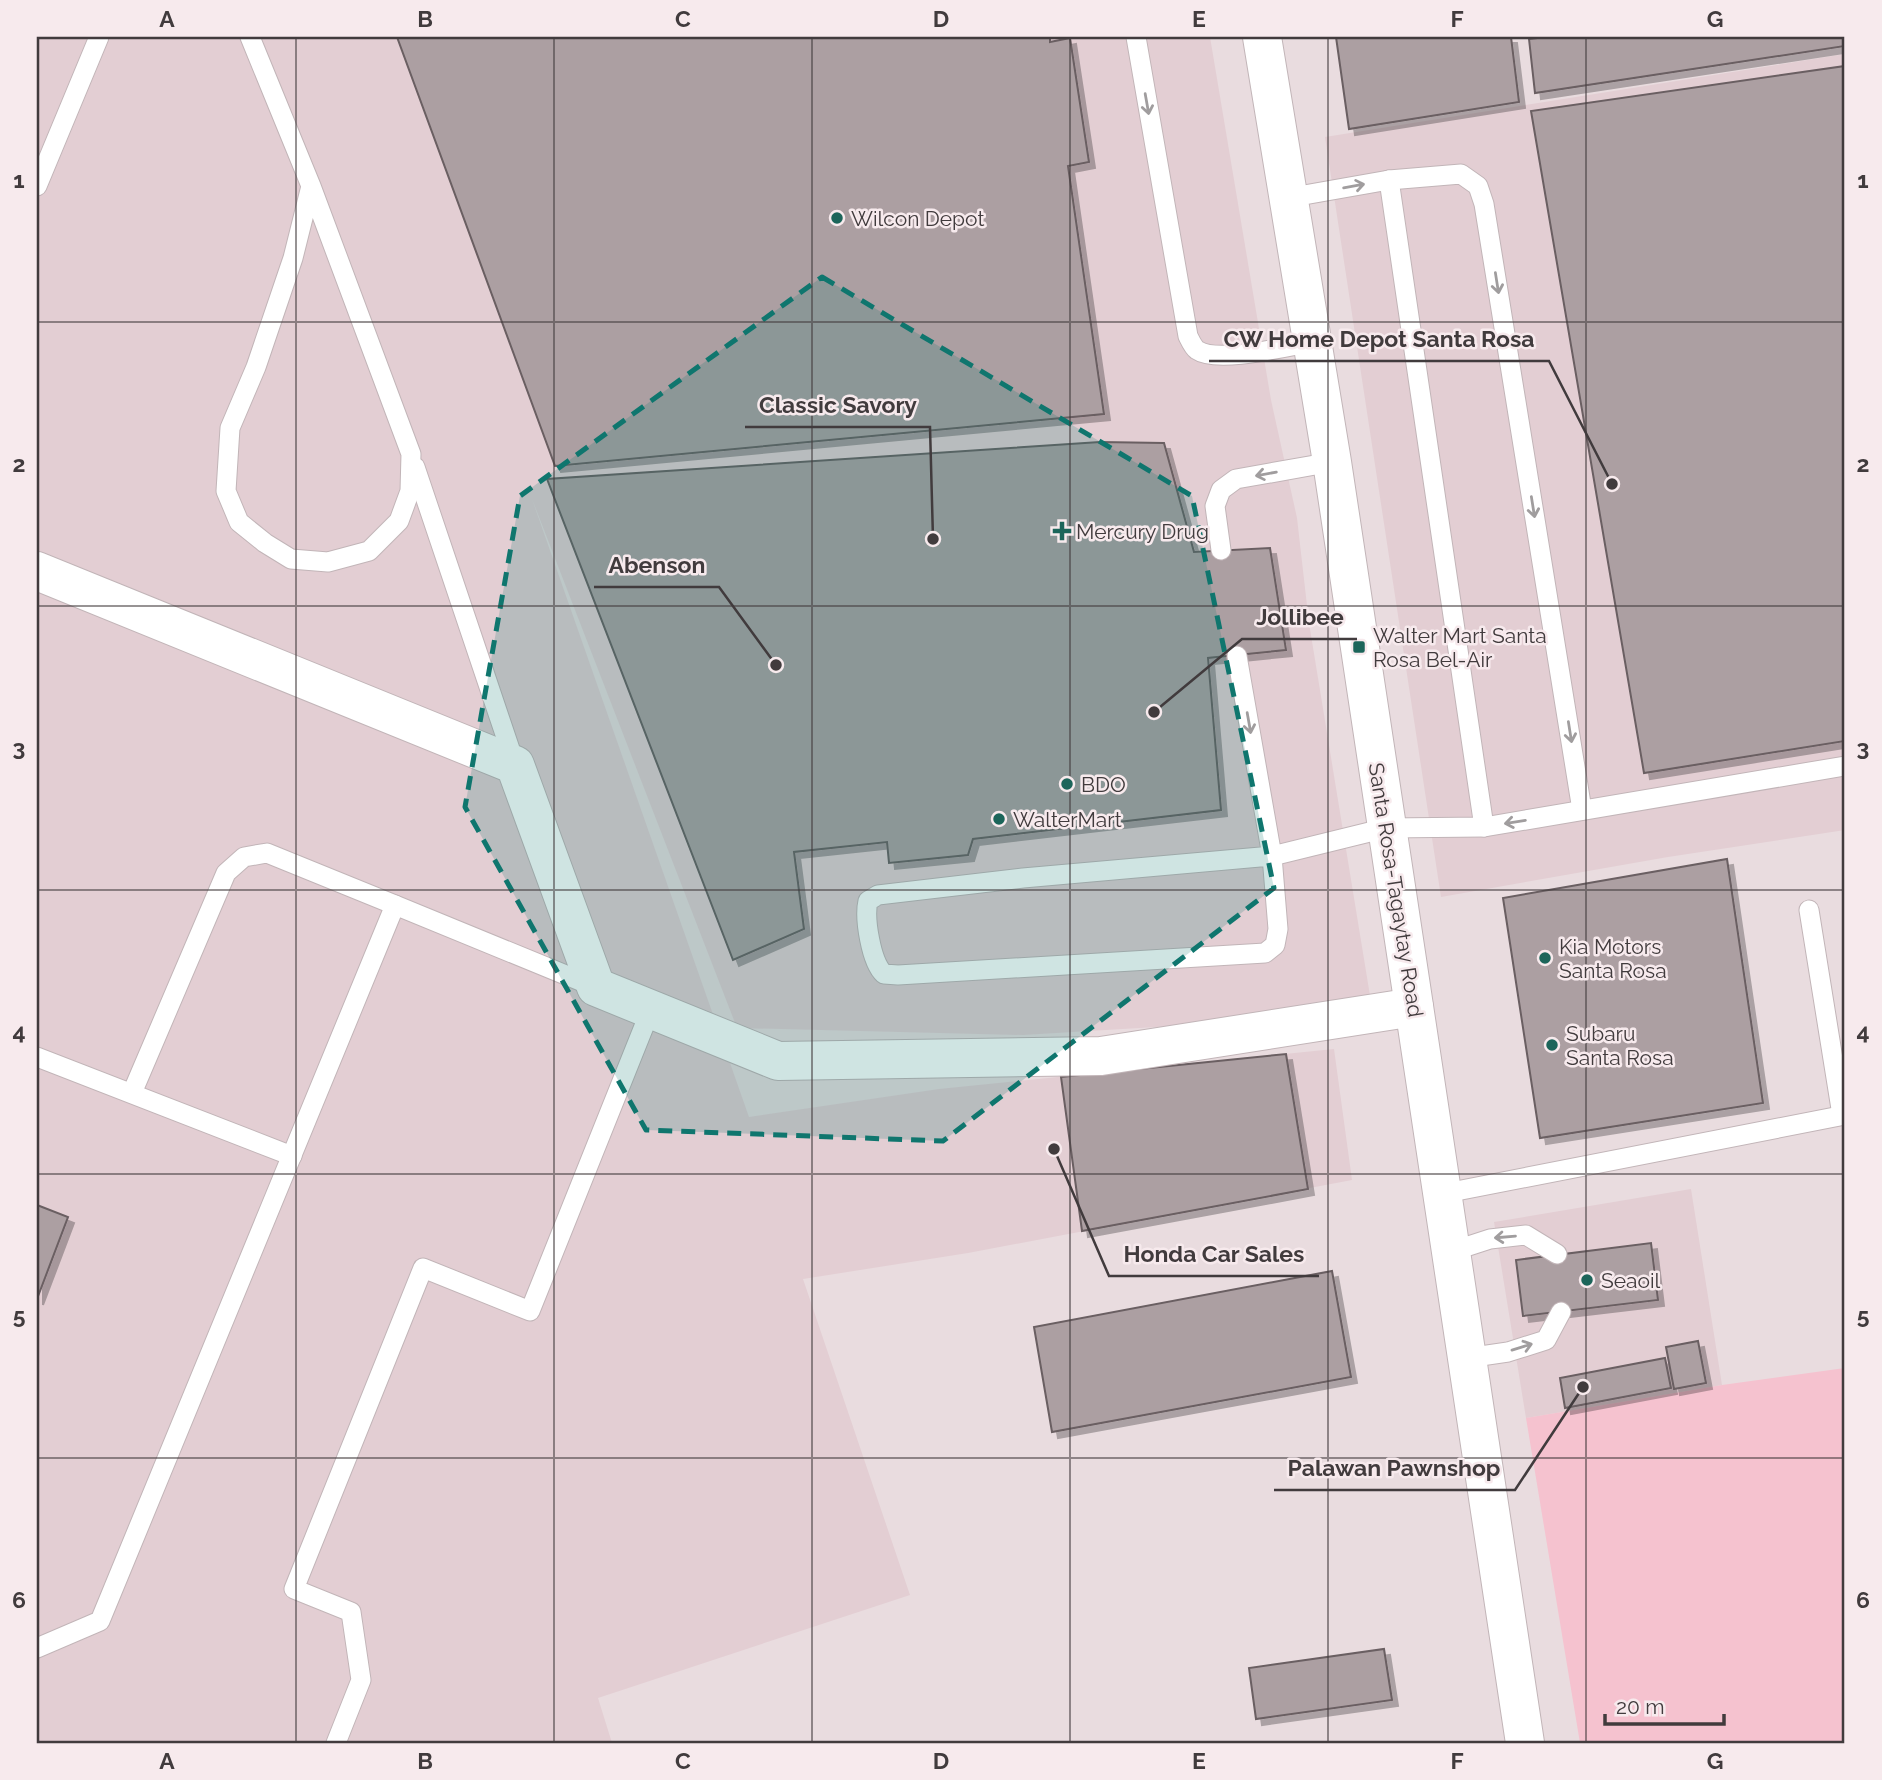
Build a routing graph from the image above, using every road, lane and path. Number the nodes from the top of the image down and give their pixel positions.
1 (99, 37) edge
2 (250, 37) edge
3 (1136, 37) edge
4 (1262, 37) edge
5 (1388, 180) junction
6 (37, 186) edge
7 (311, 186) junction
8 (1287, 198) junction
9 (1312, 342) junction
10 (411, 454) junction
11 (1332, 462) junction
12 (1221, 550) dead end
13 (37, 571) edge
14 (1237, 656) dead end
15 (515, 765) junction
16 (1845, 766) edge
17 (1582, 810) junction
18 (1484, 827) junction
19 (1386, 828) junction
20 (1272, 856) junction
21 (395, 905) junction
22 (1810, 910) dead end
23 (596, 987) junction
24 (1413, 1007) junction
25 (651, 1009) junction
26 (37, 1057) edge
27 (132, 1093) junction
28 (1844, 1115) edge
29 (292, 1156) junction
30 (1441, 1194) junction
31 (1450, 1252) junction
32 (1557, 1254) dead end
33 (1561, 1312) dead end
34 (1467, 1358) junction
35 (37, 1648) edge
36 (336, 1743) edge
37 (1525, 1743) edge

1 - 6 lane
2 - 7 lane
3 -> 9 lane
4 - 8 main road, Santa Rosa-Tagaytay Road
8 -> 5 lane
5 -> 17 lane
5 - 18 lane
7 - 10 lane
7 - 10 lane
8 - 9 main road, Santa Rosa-Tagaytay Road
9 - 11 main road, Santa Rosa-Tagaytay Road
10 - 15 lane
11 -> 12 lane
11 - 19 main road, Santa Rosa-Tagaytay Road
13 - 15 main road
14 -> 20 lane
15 - 23 main road
16 - 17 lane
17 -> 18 lane
18 - 19 lane
19 - 20 lane
19 - 24 main road, Santa Rosa-Tagaytay Road
20 - 20 lane
21 - 23 lane
21 - 27 lane
21 - 29 lane
22 - 28 lane
23 - 25 main road
24 - 25 main road
24 - 30 main road, Santa Rosa-Tagaytay Road
25 - 36 lane
26 - 27 lane
27 - 29 lane
28 - 30 lane
29 - 35 lane
30 - 31 main road, Santa Rosa-Tagaytay Road
32 -> 31 lane
31 - 34 main road, Santa Rosa-Tagaytay Road
34 -> 33 lane
34 - 37 main road, Santa Rosa-Tagaytay Road

